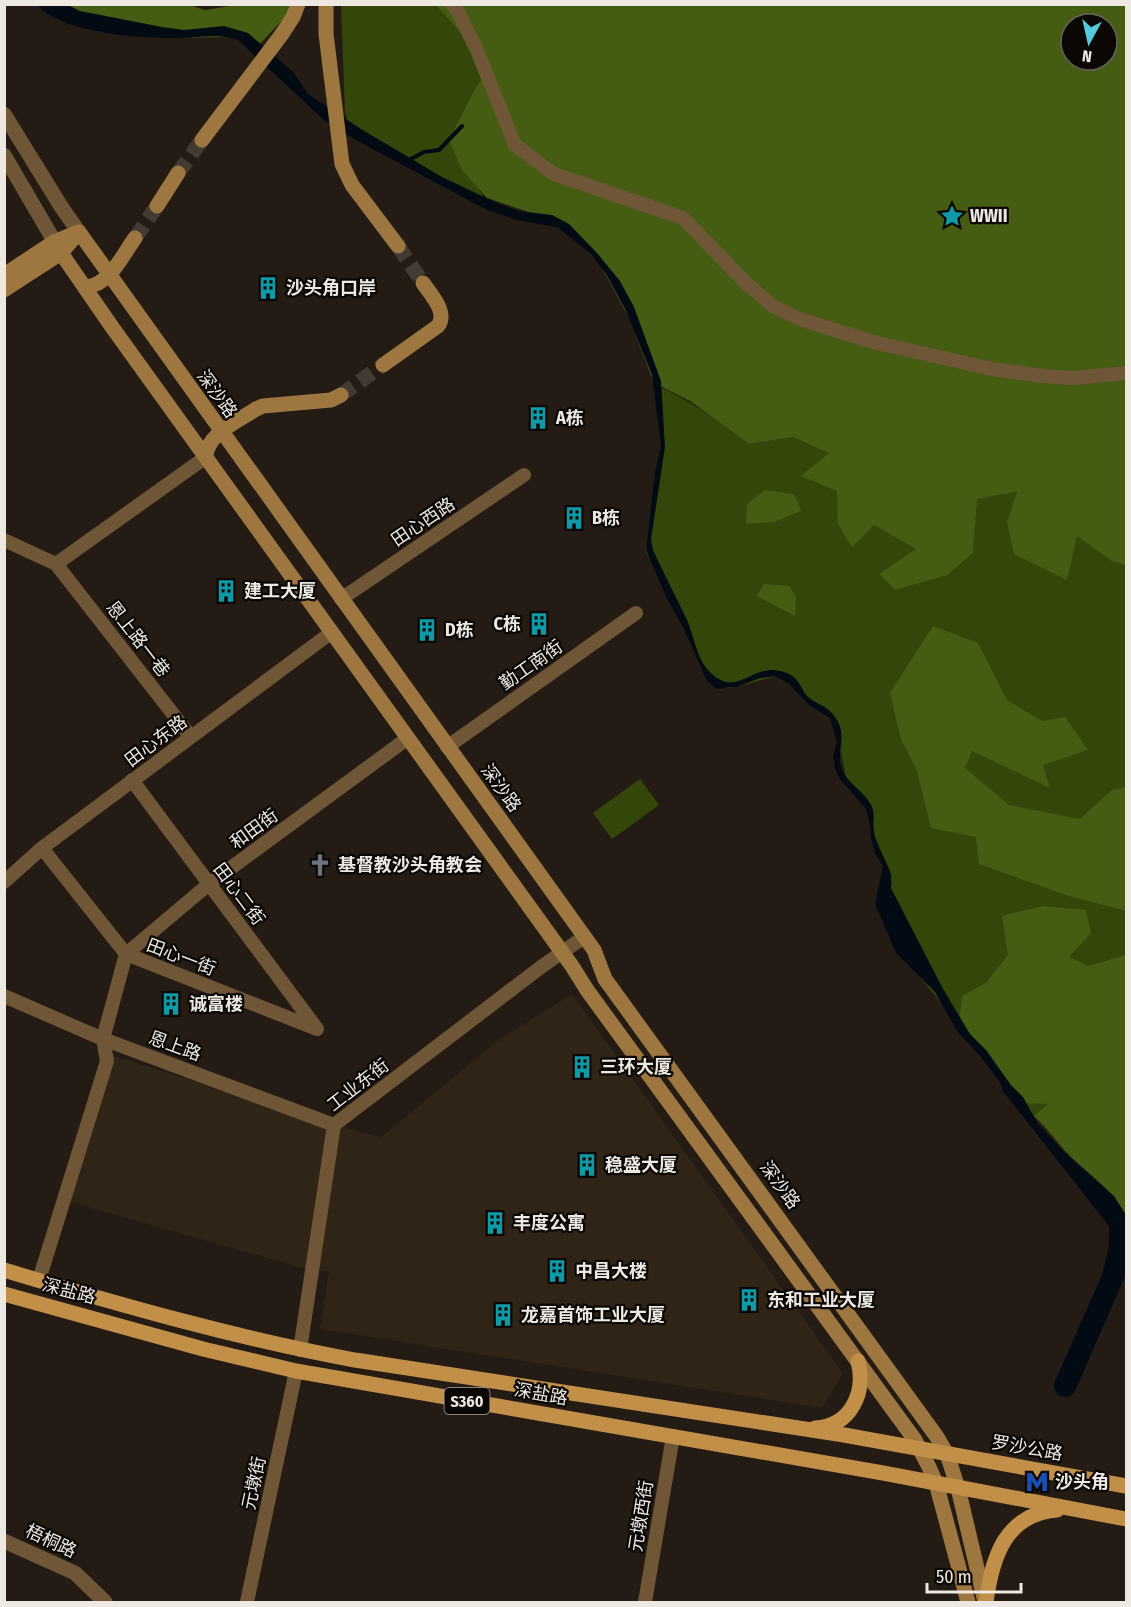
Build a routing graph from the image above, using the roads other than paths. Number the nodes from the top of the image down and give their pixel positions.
1 (298, 4) edge
2 (327, 4) edge
3 (452, 4) edge
4 (4, 114) edge
5 (202, 140) tunnel mouth
6 (4, 155) edge
7 (178, 173) tunnel mouth
8 (157, 206) tunnel mouth
9 (79, 232) junction
10 (135, 238) tunnel mouth
11 (398, 246) tunnel mouth
12 (58, 247) junction
13 (4, 275) edge
14 (109, 275) junction
15 (423, 283) tunnel mouth
16 (85, 287) junction
17 (4, 290) edge
18 (383, 365) tunnel mouth
19 (1126, 373) edge
20 (341, 395) tunnel mouth
21 (221, 432) junction
22 (206, 457) junction
23 (524, 475) dead end
24 (4, 540) edge
25 (56, 564) junction
26 (341, 599) junction
27 (636, 613) dead end
28 (332, 632) junction
29 (191, 737) junction
30 (408, 738) junction
31 (447, 747) junction
32 (132, 780) junction
33 (42, 848) junction
34 (4, 882) edge
35 (209, 884) junction
36 (584, 937) junction
37 (562, 952) junction
38 (126, 954) junction
39 (4, 996) edge
40 (317, 1029) joint
41 (103, 1039) junction
42 (334, 1125) junction
43 (4, 1270) edge
44 (39, 1280) junction
45 (4, 1294) edge
46 (300, 1350) junction
47 (858, 1361) junction
48 (296, 1371) junction
49 (805, 1429) junction
50 (673, 1436) junction
51 (921, 1449) junction
52 (947, 1454) junction
53 (936, 1483) junction
54 (1126, 1486) edge
55 (958, 1488) junction
56 (1076, 1509) junction
57 (1126, 1519) edge
58 (4, 1541) edge
59 (105, 1602) edge
60 (247, 1602) edge
61 (645, 1602) edge
62 (968, 1602) edge
63 (986, 1602) edge

1 - 5 main road
2 - 11 main road
3 - 19 street
4 - 9 street, 深沙路
6 - 12 street
7 - 8 main road
9 - 12 main road
9 - 14 main road, 深沙路
10 - 14 main road
12 - 13 main road
12 - 16 main road
12 - 17 main road
14 - 16 main road
14 - 21 main road, 深沙路
15 - 18 main road
16 - 22 main road
20 - 21 main road
21 - 22 main road
21 - 26 main road, 深沙路
22 - 25 street
22 - 28 main road
23 - 26 street, 田心西路
24 - 25 street, 恩上路一巷
25 - 29 street, 恩上路一巷
26 - 31 main road, 深沙路
27 - 31 street, 勤工南街
28 - 29 street, 田心东路
28 - 30 main road
29 - 32 street, 田心东路
30 - 35 street, 和田街
30 - 37 main road
31 - 36 main road, 深沙路
32 - 33 street, 田心东路
32 - 35 street, 田心二街
33 - 34 street, 田心东路
33 - 38 street, 田心一街
35 - 38 street, 和田街
35 - 40 street, 田心二街
36 - 37 street, 工业东街
36 - 52 main road, 深沙路
37 - 42 street, 工业东街
37 - 47 main road
38 - 40 street, 田心一街
38 - 41 street
39 - 41 street, 恩上路
41 - 42 street, 恩上路
41 - 44 street
42 - 46 street, 工业东街
43 - 44 main road, 深盐路 / S360
44 - 46 main road, 深盐路 / S360
45 - 48 main road, 深盐路 / S360
46 - 49 main road, 深盐路 / S360
47 - 49 main road
47 - 51 main road
48 - 50 main road, 深盐路 / S360
48 - 60 street, 元墩街
49 - 51 main road, 深盐路 / S360
50 - 53 main road, 深盐路 / S360
50 - 61 street, 元墩西街
51 - 52 main road, 罗沙公路 / S360
51 - 53 main road
52 - 54 main road, 罗沙公路 / S360
52 - 55 main road, 深沙路
53 - 55 main road, S360
53 - 62 main road
55 - 56 main road, S360
55 - 63 main road, 深沙路
56 - 57 main road, S360
56 - 63 main road
58 - 59 street, 梧桐路

